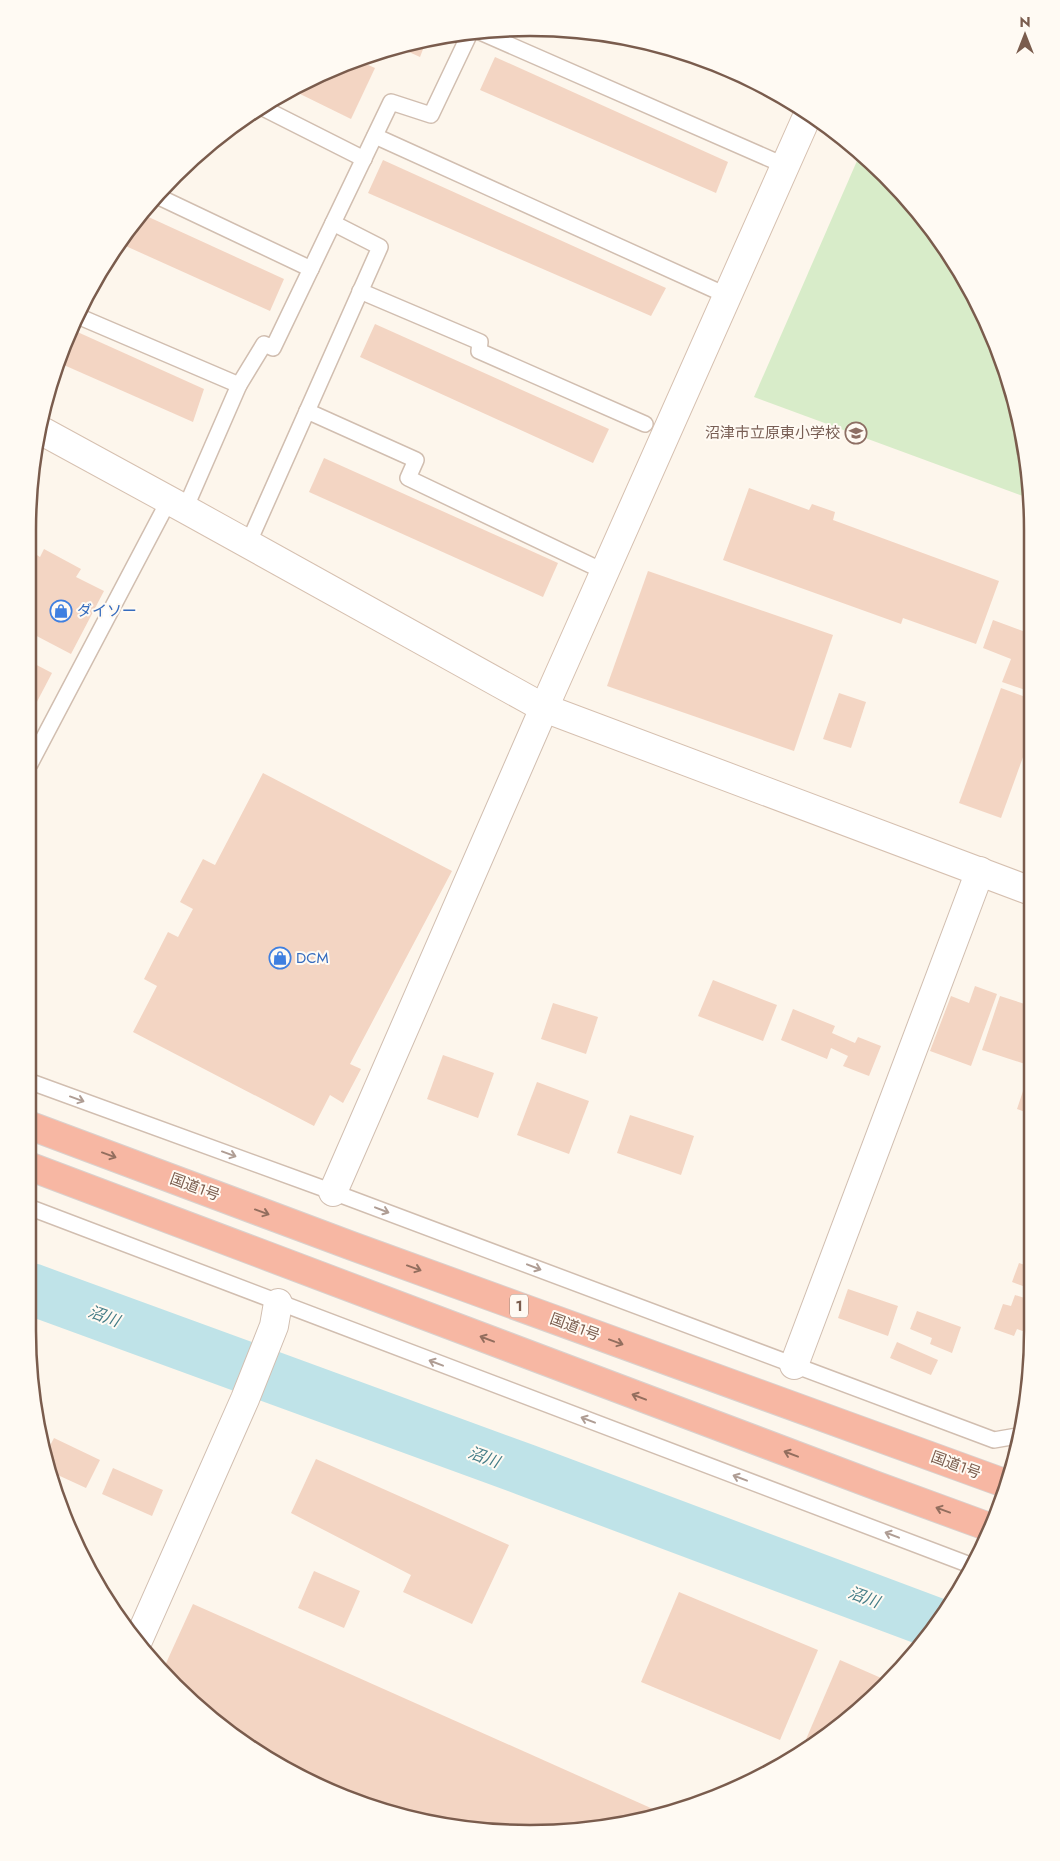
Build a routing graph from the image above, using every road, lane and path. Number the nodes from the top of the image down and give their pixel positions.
1 (493, 38) edge
2 (467, 40) edge
3 (269, 111) edge
4 (806, 120) edge
5 (375, 136) junction
6 (364, 159) junction
7 (786, 166) junction
8 (164, 199) edge
9 (333, 223) junction
10 (311, 269) junction
11 (360, 291) junction
12 (728, 296) junction
13 (84, 319) edge
14 (239, 385) junction
15 (306, 411) junction
16 (645, 424) dead end
17 (46, 433) edge
18 (177, 504) junction
19 (248, 544) junction
20 (604, 572) junction
21 (544, 708) junction
22 (36, 753) edge
23 (980, 871) junction
24 (1024, 888) edge
25 (36, 1084) edge
26 (36, 1128) edge
27 (36, 1169) edge
28 (333, 1192) junction
29 (36, 1210) edge
30 (276, 1315) junction
31 (794, 1365) junction
32 (1012, 1437) edge
33 (1000, 1482) edge
34 (984, 1524) edge
35 (966, 1563) edge
36 (141, 1635) edge

1 - 7 lane
2 - 5 lane
3 - 6 lane
4 - 7 street
5 - 6 lane
5 - 12 lane
6 - 9 lane
7 - 12 street
8 - 10 lane
9 - 10 lane
9 - 11 lane
10 - 14 lane
11 - 15 lane
11 - 16 lane
12 - 20 street
13 - 14 lane
14 - 18 lane
15 - 19 lane
15 - 20 lane
17 - 18 street
18 - 19 street
18 - 22 lane
19 - 21 street
20 - 21 street
21 - 23 street
21 - 28 street
23 - 24 street
23 - 31 street
25 -> 28 lane
26 -> 33 highway, 国道1号 / 1
34 -> 27 highway
28 -> 31 lane
29 - 30 lane
35 -> 30 lane
30 - 36 street
31 - 32 lane

